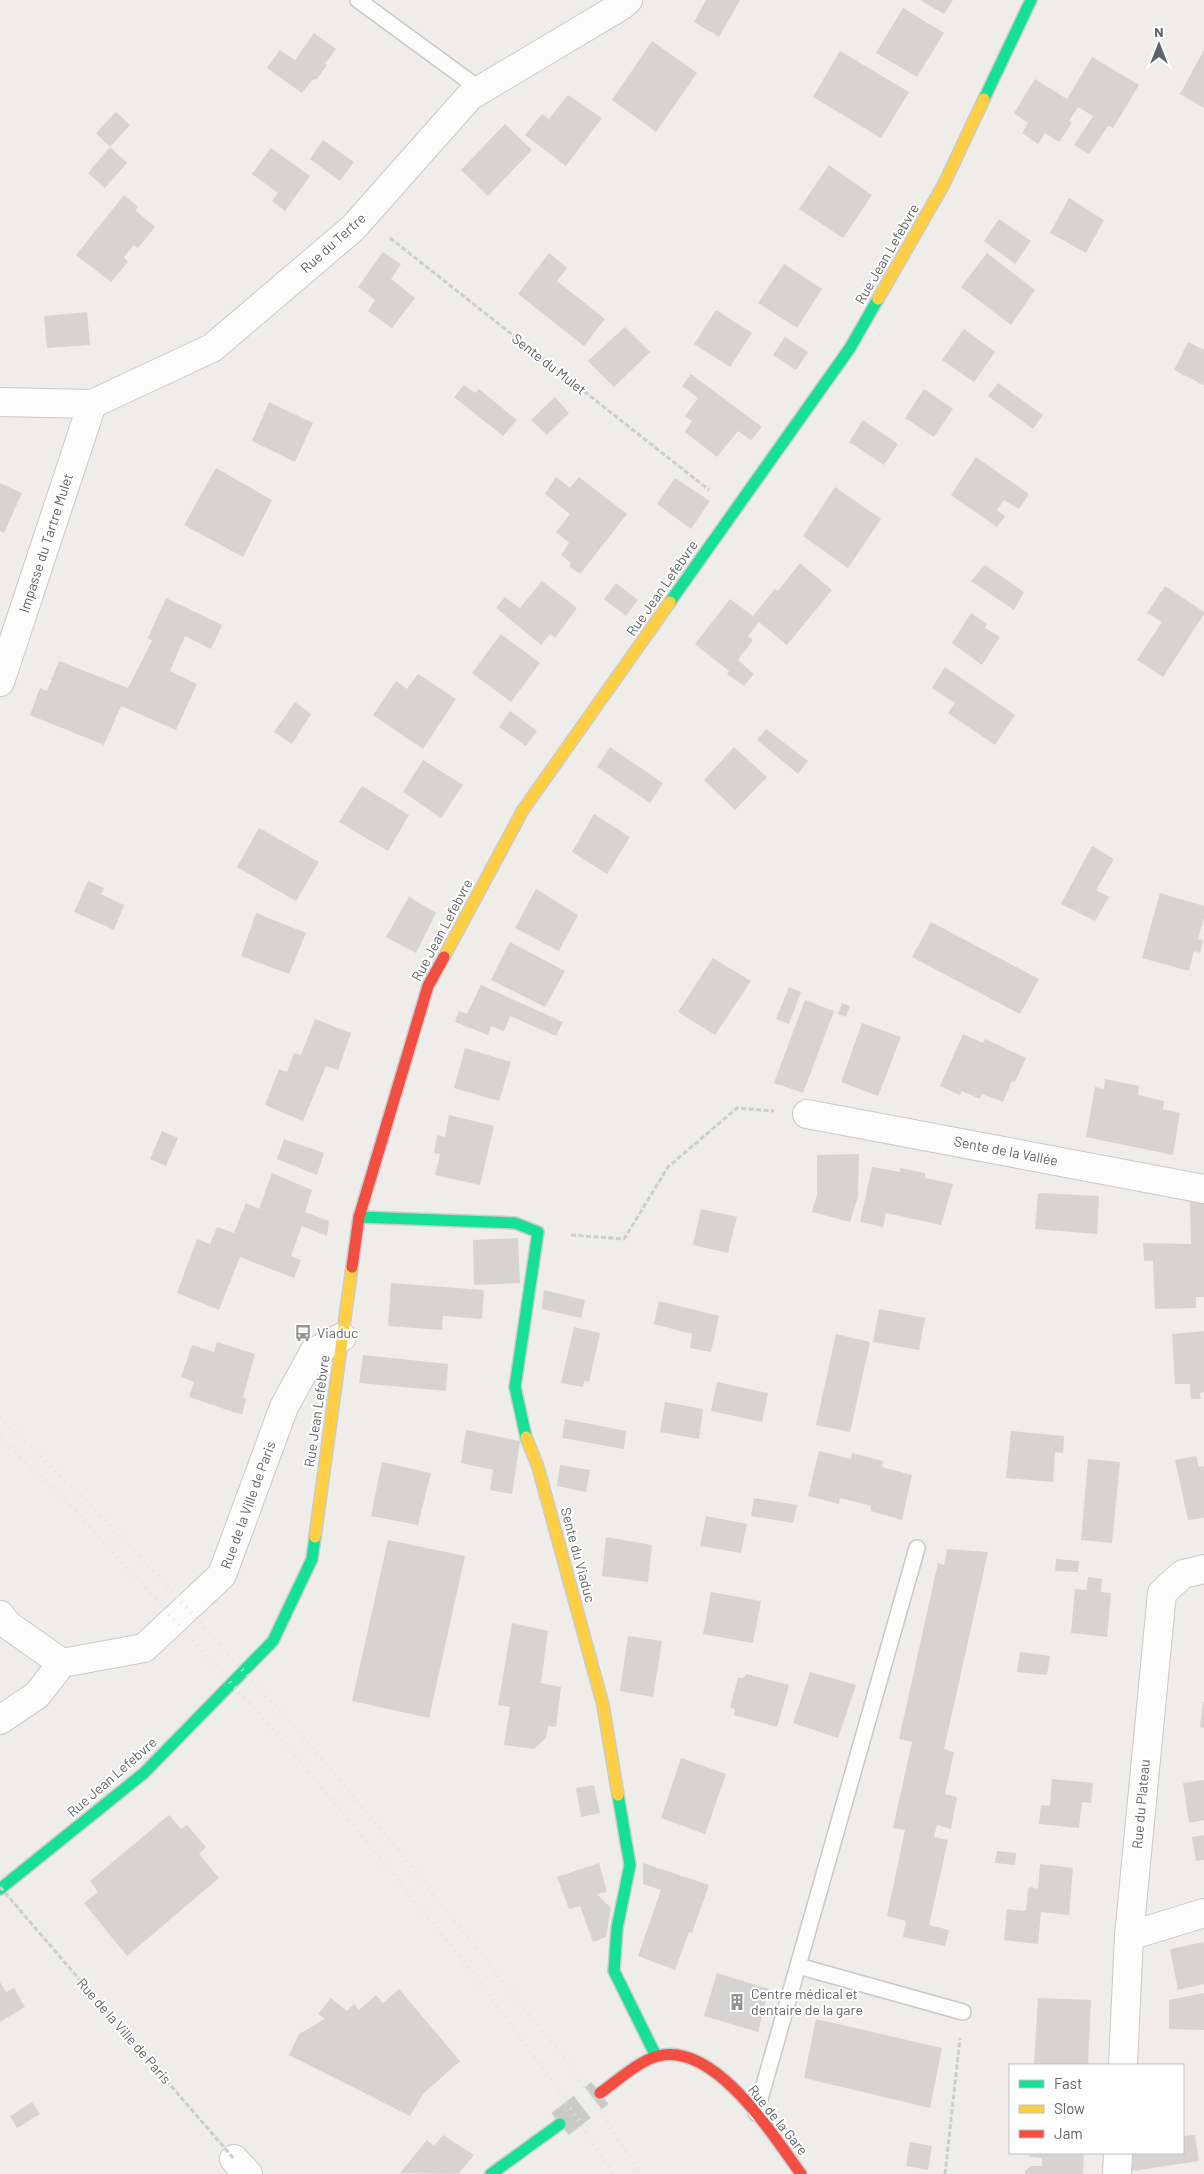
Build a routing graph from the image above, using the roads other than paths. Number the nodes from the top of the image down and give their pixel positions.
1 (358, 0) edge
2 (628, 0) edge
3 (1031, 0) edge
4 (481, 90) junction
5 (0, 402) edge
6 (92, 404) junction
7 (0, 682) edge
8 (807, 1114) road end
9 (1204, 1189) edge
10 (359, 1217) junction
11 (342, 1337) junction
12 (916, 1548) dead end
13 (1204, 1569) edge
14 (0, 1615) edge
15 (62, 1663) junction
16 (0, 1720) edge
17 (0, 1888) edge
18 (1204, 1913) edge
19 (1129, 1936) junction
20 (798, 1966) junction
21 (963, 2012) road end
22 (656, 2056) junction
23 (1122, 2064) edge
24 (600, 2093) tunnel mouth
25 (756, 2113) junction
26 (560, 2124) tunnel mouth
27 (1118, 2154) edge
28 (491, 2174) edge
29 (802, 2174) edge
30 (1117, 2174) edge

1 - 4 lane
2 - 4 street, Rue du Tertre
3 - 10 street, Rue Jean Lefebvre
4 - 6 street, Rue du Tertre
5 - 6 street, Rue du Tertre
6 - 7 street, Impasse du Tartre Mulet
8 - 9 street, Sente de la Vallée
10 - 11 street, Rue Jean Lefebvre
10 - 22 street, Sente du Viaduc
11 - 15 street, Rue de la Ville de Paris
11 - 17 street, Rue Jean Lefebvre
12 - 20 lane
13 - 19 street, Rue du Plateau
14 - 15 street
15 - 16 street
18 - 19 street
19 - 23 street, Rue du Plateau
20 - 21 lane
20 - 25 lane
22 - 24 street
22 - 25 street, Rue de la Gare
25 - 29 street, Rue de la Gare
26 - 28 street
27 - 30 street

